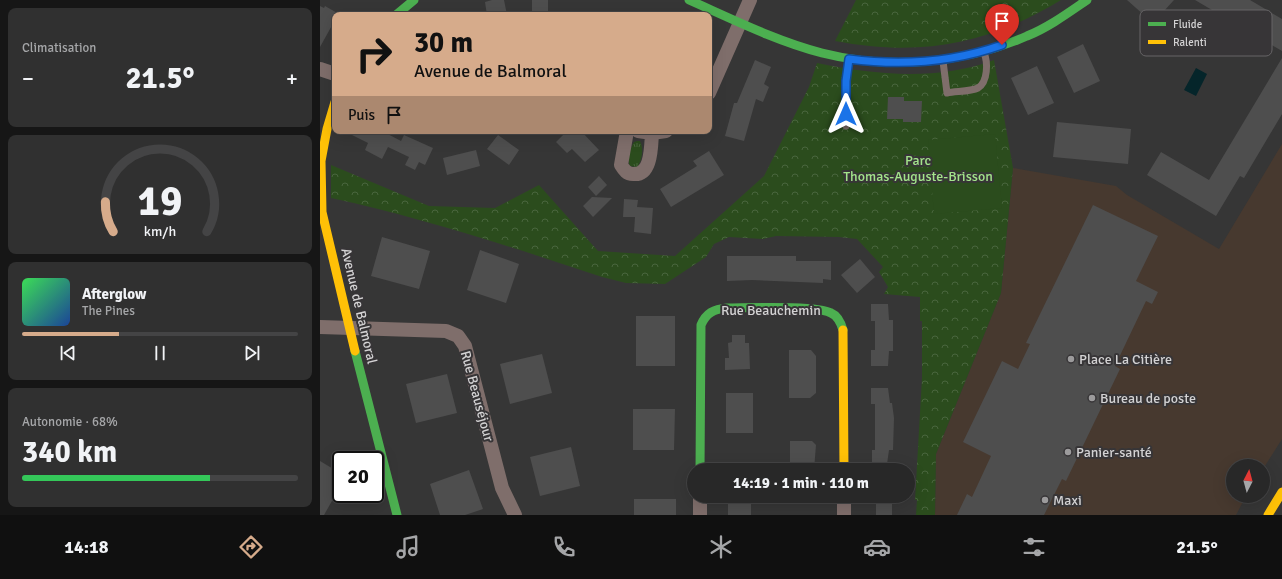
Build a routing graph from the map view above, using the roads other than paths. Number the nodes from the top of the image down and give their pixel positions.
1 (414, 0) edge
2 (689, 0) edge
3 (750, 0) edge
4 (1087, 0) edge
5 (400, 12) edge
6 (740, 22) junction
7 (984, 51) junction
8 (849, 59) junction
9 (943, 60) junction
10 (320, 69) edge
11 (332, 73) edge
12 (712, 86) edge
13 (332, 113) edge
14 (846, 126) dead end
15 (626, 134) edge
16 (658, 134) edge
17 (320, 327) edge
18 (349, 328) junction
19 (700, 463) edge
20 (844, 463) edge
21 (1282, 492) edge
22 (700, 503) edge
23 (844, 503) edge
24 (397, 515) edge
25 (515, 515) edge
26 (700, 515) edge
27 (844, 515) edge
28 (1268, 515) edge

1 - 5 street
2 - 6 street
3 - 6 street
4 - 7 street
6 - 8 street
6 - 12 street
7 - 9 street
7 - 9 lane
8 - 9 street
8 - 14 lane
10 - 11 street
13 - 18 street, Avenue de Balmoral
15 - 16 street
17 - 18 street, Rue Beauséjour
18 - 24 street, Avenue de Balmoral
18 - 25 street, Rue Beauséjour
19 - 20 street, Rue Beauchemin
21 - 28 street
22 - 26 street
23 - 27 street

